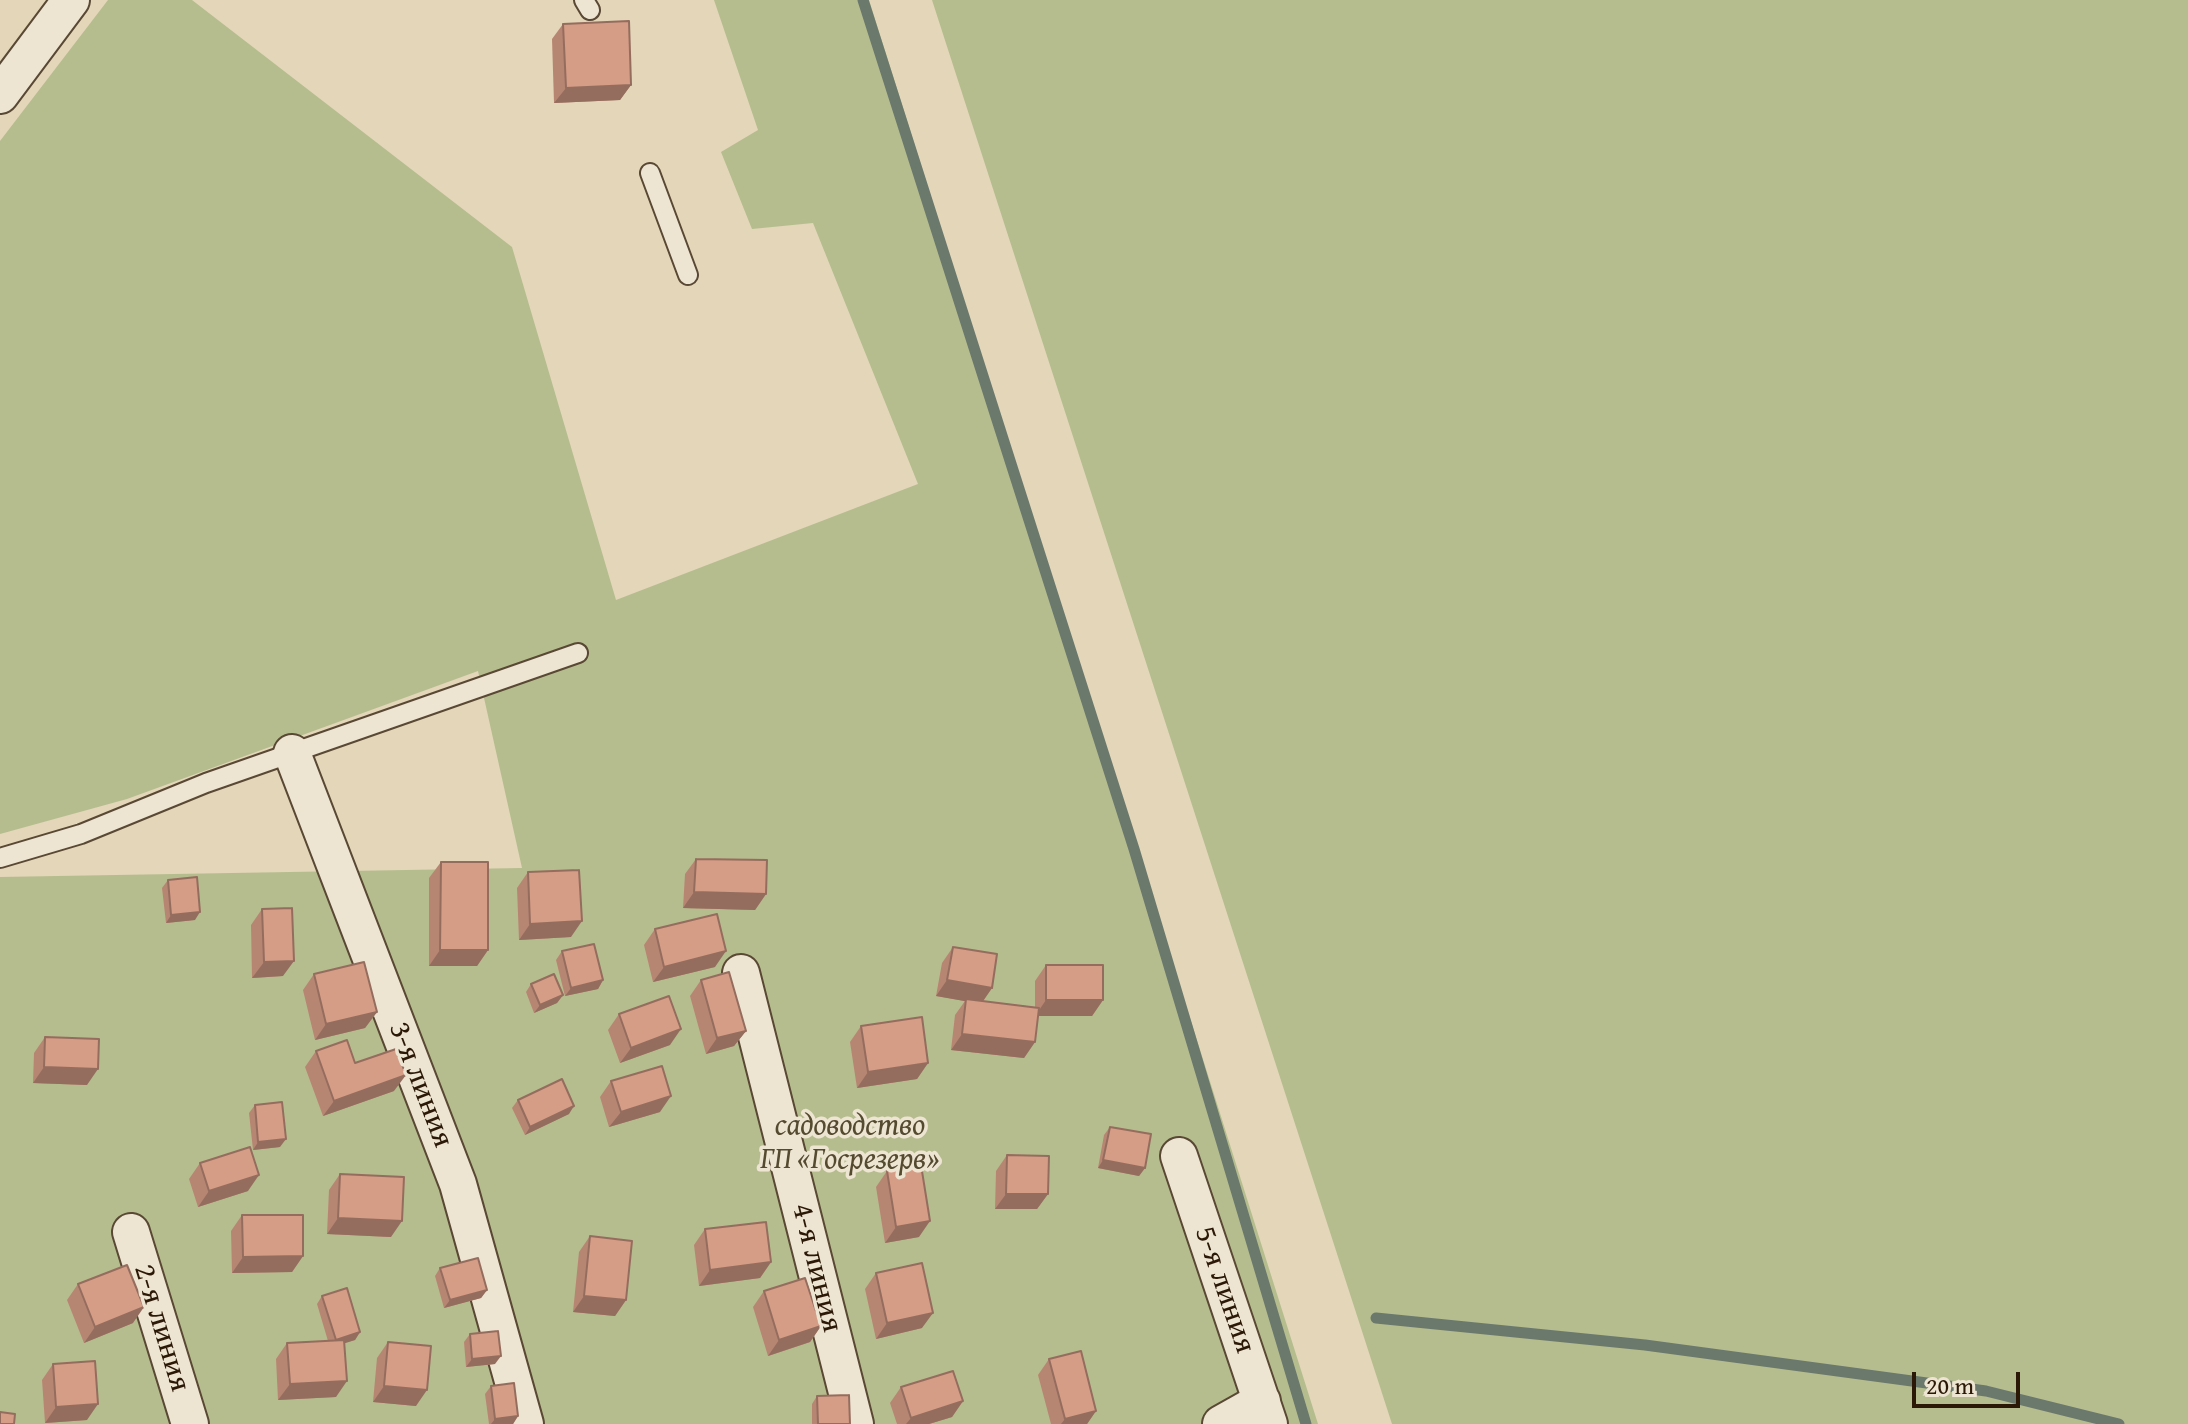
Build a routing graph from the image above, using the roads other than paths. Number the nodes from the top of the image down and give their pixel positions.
1 (71, 0) edge
2 (0, 95) edge
3 (650, 173) dead end
4 (688, 275) dead end
5 (578, 653) dead end
6 (292, 753) junction
7 (0, 858) edge
8 (741, 973) dead end
9 (1179, 1156) dead end
10 (131, 1232) dead end
11 (1265, 1412) edge
12 (190, 1424) edge
13 (525, 1424) edge
14 (855, 1424) edge
15 (1221, 1424) edge

1 - 2 street
3 - 4 lane
5 - 6 lane
6 - 7 lane
6 - 13 street, 3-я линия
8 - 14 street, 4-я линия
9 - 11 street, 5-я линия
10 - 12 street, 2-я линия
11 - 15 street

